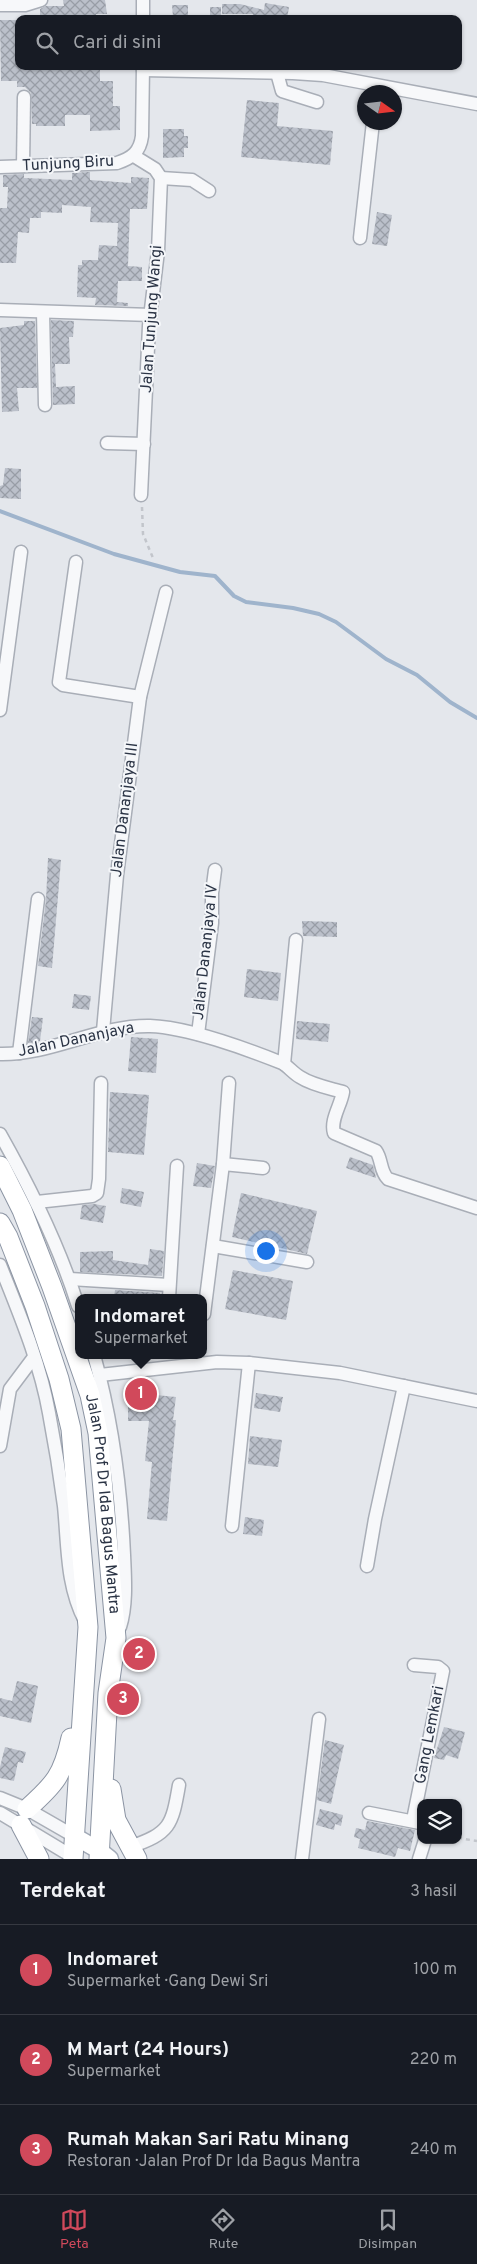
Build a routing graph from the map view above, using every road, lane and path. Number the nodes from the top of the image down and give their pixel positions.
1 (41, 0) edge
2 (143, 0) edge
3 (25, 2) edge
4 (0, 5) edge
5 (143, 15) edge
6 (143, 70) edge
7 (210, 70) edge
8 (277, 72) junction
9 (359, 85) edge
10 (402, 94) edge
11 (24, 97) dead end
12 (317, 102) dead end
13 (477, 104) edge
14 (372, 130) edge
15 (134, 156) junction
16 (22, 166) junction
17 (0, 167) edge
18 (161, 178) junction
19 (209, 190) dead end
20 (360, 238) dead end
21 (0, 310) edge
22 (43, 312) junction
23 (151, 315) junction
24 (45, 405) dead end
25 (107, 443) dead end
26 (144, 444) junction
27 (141, 495) joint
28 (21, 552) dead end
29 (153, 558) dead end
30 (76, 562) dead end
31 (166, 592) dead end
32 (140, 697) junction
33 (0, 710) edge
34 (215, 870) dead end
35 (38, 899) dead end
36 (296, 940) dead end
37 (103, 1031) junction
38 (198, 1034) junction
39 (19, 1053) junction
40 (0, 1054) edge
41 (284, 1064) junction
42 (101, 1083) dead end
43 (229, 1083) dead end
44 (0, 1134) edge
45 (223, 1164) junction
46 (0, 1166) edge
47 (177, 1166) dead end
48 (263, 1168) dead end
49 (37, 1202) junction
50 (477, 1208) edge
51 (0, 1223) edge
52 (213, 1246) junction
53 (308, 1262) dead end
54 (0, 1265) edge
55 (70, 1279) junction
56 (16, 1282) junction
57 (169, 1291) edge
58 (207, 1294) edge
59 (75, 1296) edge
60 (75, 1343) edge
61 (34, 1357) junction
62 (80, 1359) edge
63 (95, 1359) edge
64 (249, 1363) junction
65 (100, 1375) junction
66 (404, 1386) junction
67 (477, 1401) edge
68 (0, 1446) edge
69 (232, 1526) dead end
70 (367, 1566) dead end
71 (88, 1627) junction
72 (116, 1638) junction
73 (414, 1665) dead end
74 (84, 1686) junction
75 (108, 1693) junction
76 (319, 1719) dead end
77 (179, 1784) dead end
78 (0, 1798) edge
79 (421, 1799) edge
80 (0, 1813) edge
81 (369, 1813) dead end
82 (24, 1817) junction
83 (417, 1822) edge
84 (74, 1836) junction
85 (462, 1839) edge
86 (477, 1841) edge
87 (424, 1844) edge
88 (133, 1853) edge
89 (103, 1856) edge
90 (75, 1858) edge
91 (39, 1859) edge
92 (302, 1859) edge
93 (419, 1859) edge

1 - 3 street
2 - 5 street
3 - 4 street
6 - 15 street, Tunjung Biru
7 - 8 street
8 - 9 street
8 - 12 street
10 - 13 street
11 - 16 street
14 - 20 street
15 - 16 street, Tunjung Biru
15 - 18 street
16 - 17 street, Tunjung Biru
18 - 19 street
18 - 23 street, Jalan Tunjung Wangi
21 - 22 street
22 - 23 street
22 - 24 street
23 - 26 street, Jalan Tunjung Wangi
25 - 26 street
26 - 27 street, Jalan Tunjung Wangi
27 - 29 path
28 - 33 street
30 - 32 street
31 - 32 street, Jalan Dananjaya III
32 - 37 street, Jalan Dananjaya III
34 - 38 street, Jalan Dananjaya IV
35 - 39 street
36 - 41 street
37 - 38 street, Jalan Dananjaya
37 - 39 street, Jalan Dananjaya
38 - 41 street, Jalan Dananjaya
39 - 40 street, Jalan Dananjaya
41 - 50 street, Jalan Dananjaya
42 - 49 street
43 - 45 street
44 - 49 street
45 - 48 street
45 - 52 street
46 - 60 highway, Jalan Prof Dr Ida Bagus Mantra
47 - 57 street
49 - 55 street
51 - 56 highway, Jalan Prof Dr Ida Bagus Mantra
52 - 53 street
52 - 58 street
54 - 56 street
55 - 57 street
55 - 59 street
56 - 61 street
56 - 71 highway, Jalan Prof Dr Ida Bagus Mantra
61 - 68 street
61 - 71 street
62 - 72 highway, Jalan Prof Dr Ida Bagus Mantra
63 - 65 street
64 - 65 street
64 - 66 street
64 - 69 street
65 - 72 street
66 - 67 street
66 - 70 street
71 - 74 highway, Jalan Prof Dr Ida Bagus Mantra
72 - 75 highway, Jalan Prof Dr Ida Bagus Mantra
73 - 79 street, Gang Lemkari
74 - 82 highway
74 - 84 highway, Jalan Prof Dr Ida Bagus Mantra
75 - 88 highway
75 - 89 highway, Jalan Prof Dr Ida Bagus Mantra
76 - 92 street
77 - 88 street
78 - 82 street
80 - 82 street
81 - 83 street
82 - 84 street
82 - 90 street
82 - 91 highway
84 - 89 main road
84 - 90 highway, Jalan Prof Dr Ida Bagus Mantra
85 - 86 path
87 - 93 street

